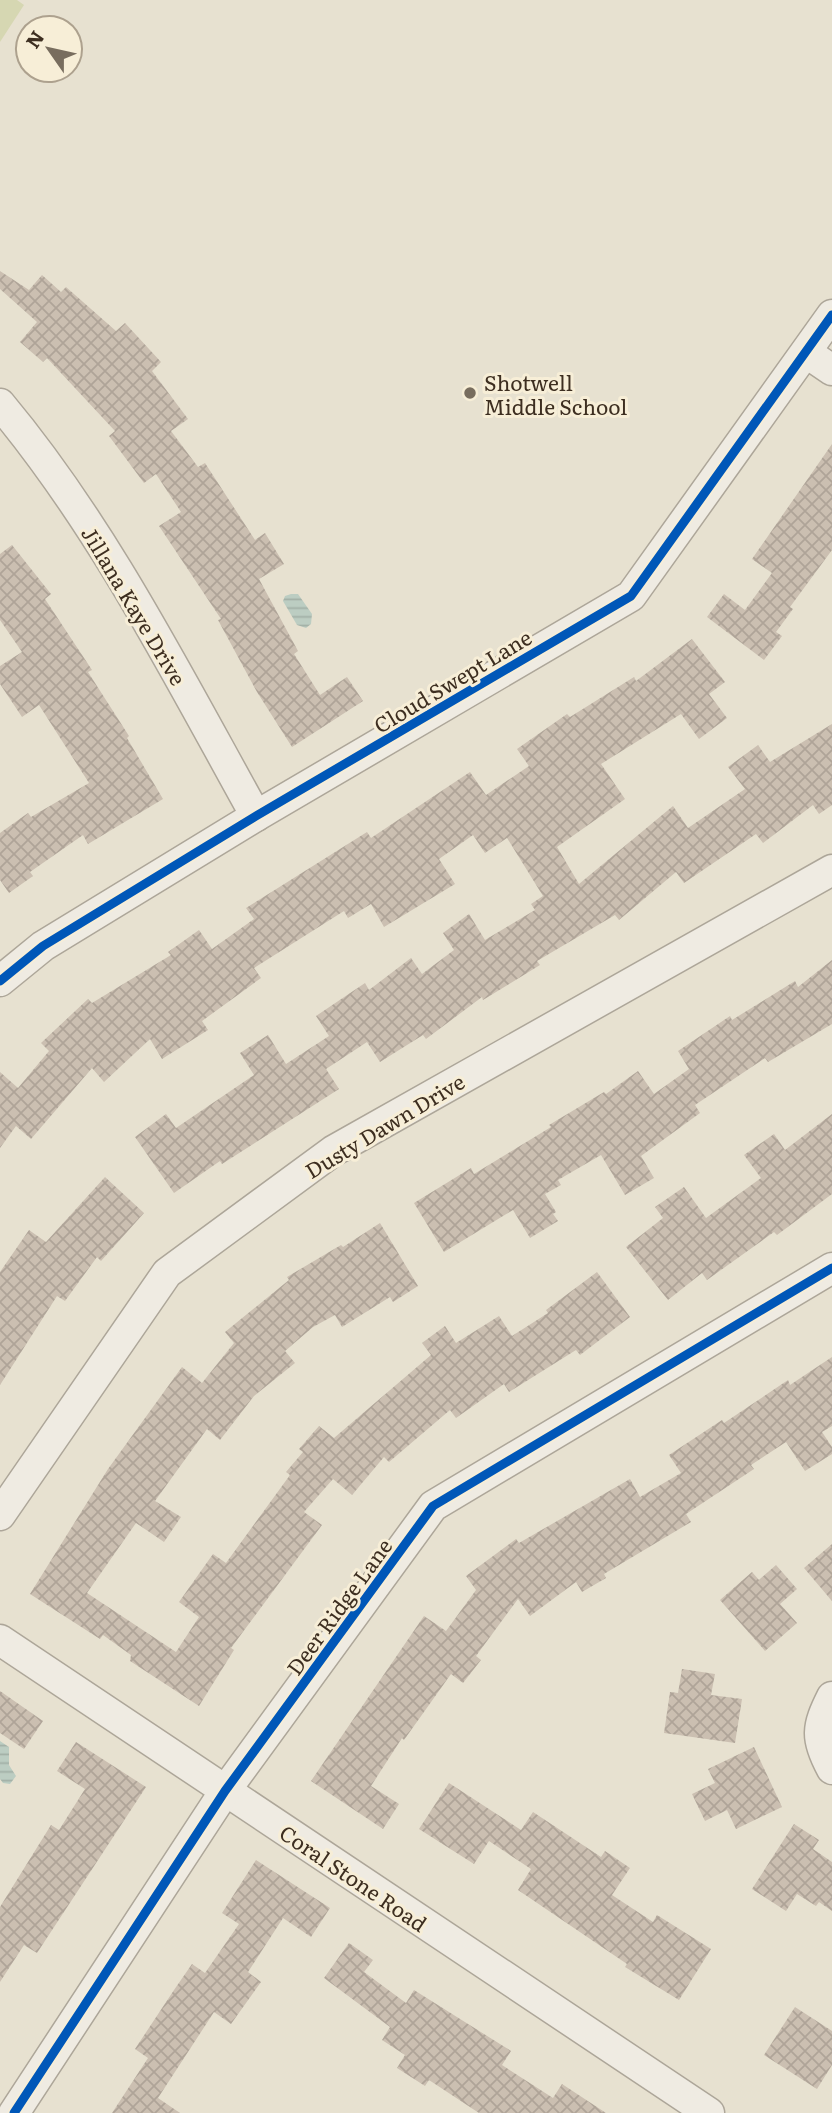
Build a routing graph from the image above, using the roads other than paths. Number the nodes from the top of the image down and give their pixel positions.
1 (832, 315) edge
2 (807, 353) junction
3 (832, 370) edge
4 (0, 404) edge
5 (257, 816) junction
6 (832, 870) edge
7 (0, 981) edge
8 (832, 1268) edge
9 (0, 1515) edge
10 (0, 1640) edge
11 (832, 1697) edge
12 (832, 1769) edge
13 (225, 1791) junction
14 (14, 2113) edge
15 (709, 2113) edge

1 - 2 street, Cloud Swept Lane
2 - 3 street
2 - 5 street, Cloud Swept Lane
4 - 5 street, Jillana Kaye Drive
5 - 7 street, Cloud Swept Lane
6 - 9 street, Dusty Dawn Drive
8 - 13 street, Deer Ridge Lane
10 - 13 street, Coral Stone Road
11 - 12 street
13 - 14 street, Deer Ridge Lane
13 - 15 street, Coral Stone Road

